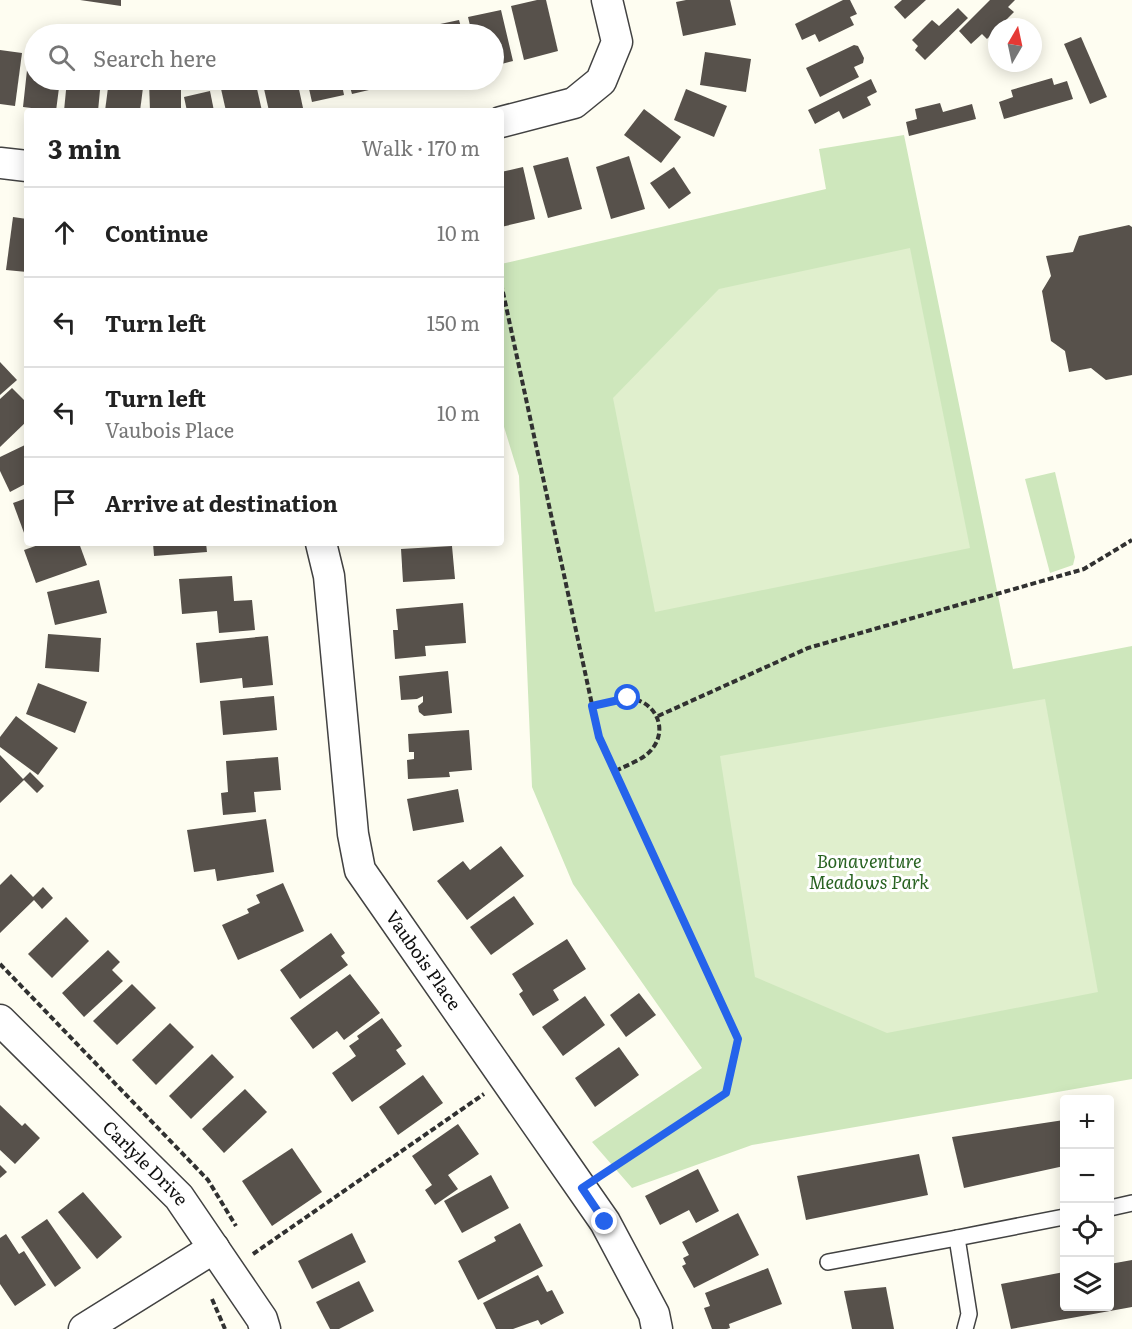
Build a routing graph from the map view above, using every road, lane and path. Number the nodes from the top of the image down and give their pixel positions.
1 (607, 0) edge
2 (504, 121) edge
3 (0, 163) edge
4 (24, 166) edge
5 (504, 297) edge
6 (1132, 540) edge
7 (322, 546) edge
8 (592, 706) junction
9 (658, 716) junction
10 (613, 772) junction
11 (3, 1029) edge
12 (489, 1090) dead end
13 (582, 1188) junction
14 (1132, 1203) edge
15 (1114, 1207) edge
16 (1060, 1218) edge
17 (957, 1238) junction
18 (214, 1248) junction
19 (253, 1254) dead end
20 (828, 1262) dead end
21 (208, 1291) dead end
22 (84, 1329) edge
23 (225, 1329) edge
24 (265, 1329) edge
25 (657, 1329) edge
26 (965, 1329) edge

1 - 2 street
3 - 4 street
5 - 8 path
6 - 9 path
7 - 13 street, Vaubois Place
8 - 9 path
8 - 10 path
9 - 10 path
10 - 13 path
11 - 18 street, Carlyle Drive
12 - 19 path
13 - 25 street, Vaubois Place
14 - 15 lane
16 - 17 lane
17 - 20 lane
17 - 26 lane
18 - 22 street
18 - 24 street, Carlyle Drive
21 - 23 path

